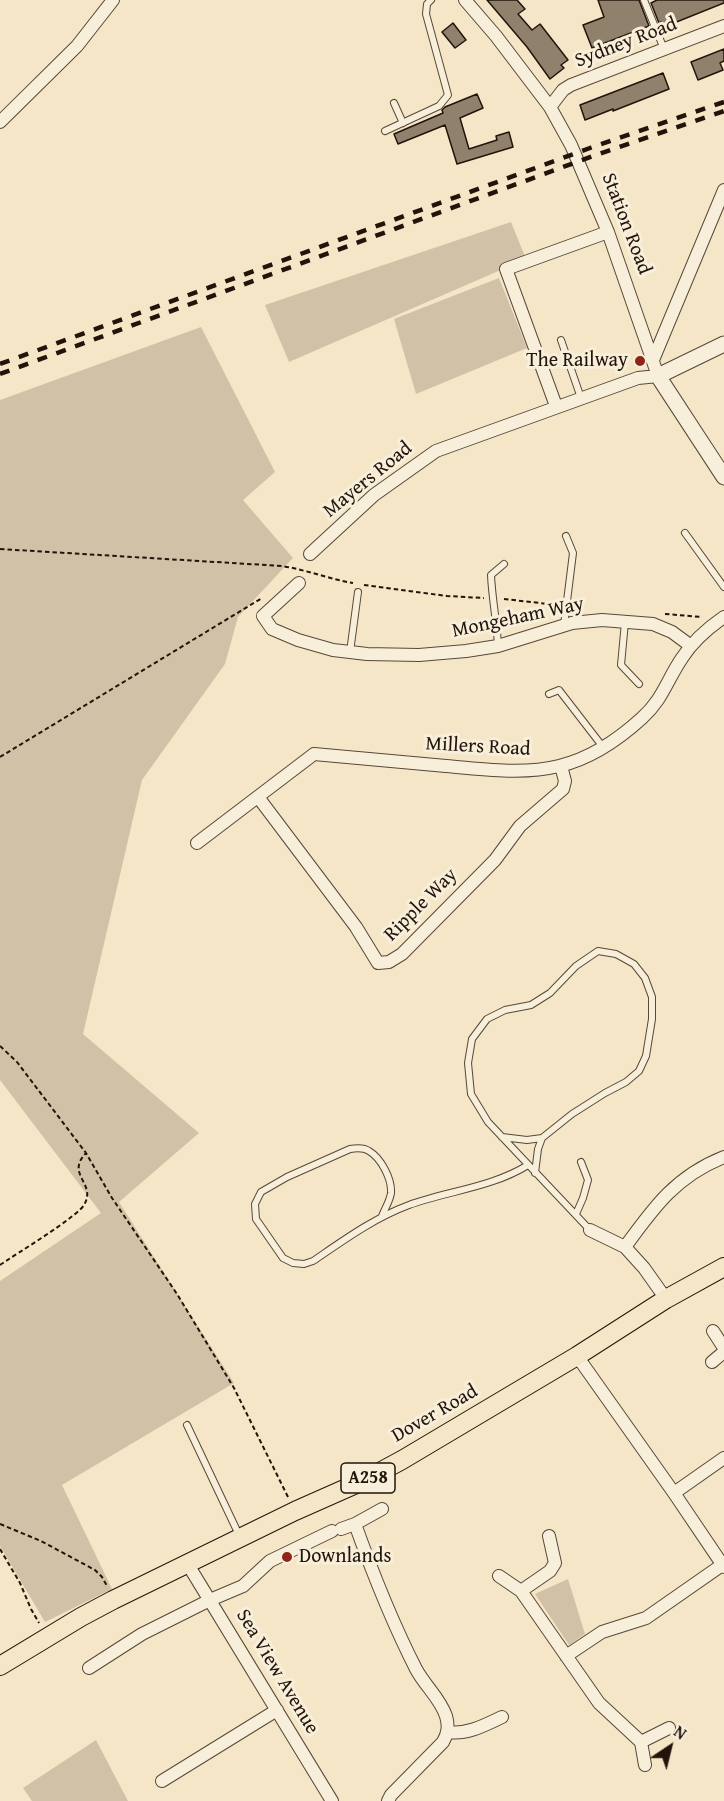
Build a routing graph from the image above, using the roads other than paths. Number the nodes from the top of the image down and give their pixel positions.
1 (113, 0) edge
2 (431, 0) edge
3 (465, 0) edge
4 (644, 0) edge
5 (724, 26) edge
6 (664, 49) junction
7 (394, 104) dead end
8 (550, 107) junction
9 (0, 122) edge
10 (403, 123) junction
11 (385, 131) dead end
12 (724, 190) edge
13 (608, 232) junction
14 (561, 340) dead end
15 (724, 344) edge
16 (653, 360) junction
17 (658, 376) junction
18 (581, 398) junction
19 (556, 406) junction
20 (724, 477) edge
21 (685, 533) dead end
22 (566, 536) dead end
23 (310, 554) road end
24 (504, 564) dead end
25 (295, 578) road end
26 (724, 587) edge
27 (358, 592) dead end
28 (724, 617) edge
29 (625, 621) junction
30 (564, 625) junction
31 (498, 646) junction
32 (691, 646) junction
33 (350, 652) junction
34 (639, 684) dead end
35 (549, 694) dead end
36 (603, 747) junction
37 (561, 766) junction
38 (258, 797) junction
39 (197, 843) dead end
40 (502, 1137) junction
41 (542, 1138) junction
42 (724, 1157) edge
43 (581, 1162) dead end
44 (528, 1165) junction
45 (536, 1173) junction
46 (576, 1214) junction
47 (382, 1216) junction
48 (590, 1230) joint
49 (625, 1247) junction
50 (724, 1267) edge
51 (666, 1299) junction
52 (713, 1330) dead end
53 (724, 1350) edge
54 (577, 1356) junction
55 (712, 1362) dead end
56 (187, 1425) dead end
57 (724, 1458) edge
58 (674, 1493) junction
59 (381, 1509) dead end
60 (355, 1524) junction
61 (549, 1536) dead end
62 (240, 1537) junction
63 (187, 1563) junction
64 (723, 1566) edge
65 (499, 1576) dead end
66 (521, 1591) junction
67 (210, 1600) junction
68 (566, 1656) junction
69 (0, 1666) edge
70 (89, 1668) dead end
71 (277, 1710) junction
72 (502, 1717) dead end
73 (669, 1728) dead end
74 (448, 1732) junction
75 (641, 1742) junction
76 (645, 1765) dead end
77 (162, 1781) dead end
78 (332, 1801) edge
79 (388, 1801) edge

1 - 9 street
2 - 10 lane
3 - 8 street, Station Road
4 - 6 lane
5 - 6 street, Sydney Road
6 - 8 street, Sydney Road
7 - 10 lane
8 - 13 street, Station Road
10 - 11 lane
12 - 16 street
13 - 16 street, Station Road
13 - 19 street
14 - 18 lane
15 - 17 street
16 - 17 street, Station Road
17 - 18 street, Mayers Road
17 - 20 street, Station Road
18 - 19 street, Mayers Road
19 - 23 street, Mayers Road
21 - 26 lane
22 - 30 lane
24 - 31 lane
25 - 33 street, Mongeham Way
27 - 33 lane
28 - 32 street, Millers Road
29 - 30 street, Mongeham Way
29 - 32 street, Mongeham Way
29 - 34 lane
30 - 31 street, Mongeham Way
31 - 33 street, Mongeham Way
32 - 36 street, Millers Road
35 - 36 lane
36 - 37 street, Millers Road
37 - 38 street, Millers Road
37 - 38 street, Ripple Way
38 - 39 street, Millers Road
40 - 41 lane
40 - 41 lane
40 - 44 lane
41 - 45 lane
42 - 49 street
43 - 46 lane
44 - 45 lane
44 - 47 lane
45 - 46 lane
46 - 48 lane
47 - 47 lane
48 - 49 street
49 - 51 street
50 - 51 main road, Dover Road / A258
51 - 54 main road, Dover Road / A258
52 - 53 street
53 - 55 street
54 - 58 street
54 - 62 main road, Dover Road / A258
56 - 62 lane
57 - 58 street
58 - 64 street
59 - 60 street
60 - 67 street
60 - 74 street
61 - 66 street
62 - 63 main road, Dover Road / A258
63 - 67 street, Sea View Avenue
63 - 69 main road, Dover Road / A258
64 - 68 street
65 - 66 street
66 - 68 street
67 - 70 street
67 - 71 street, Sea View Avenue
68 - 75 street
71 - 77 street
71 - 78 street, Sea View Avenue
72 - 74 street
73 - 75 street
74 - 79 street
75 - 76 street

